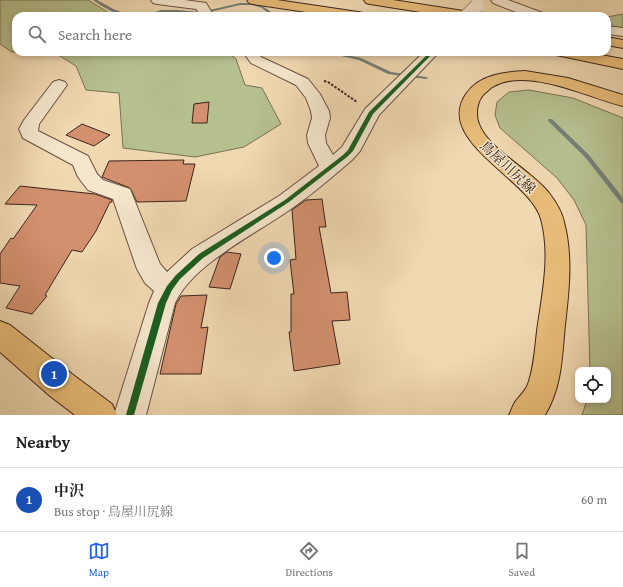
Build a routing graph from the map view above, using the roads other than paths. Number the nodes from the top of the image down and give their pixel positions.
1 (157, 0) edge
2 (253, 0) edge
3 (370, 0) edge
4 (497, 0) edge
5 (474, 9) edge
6 (205, 12) edge
7 (336, 12) edge
8 (528, 12) edge
9 (611, 30) edge
10 (623, 32) edge
11 (611, 42) edge
12 (623, 44) edge
13 (253, 56) edge
14 (428, 56) edge
15 (582, 56) edge
16 (623, 64) edge
17 (59, 85) dead end
18 (623, 101) edge
19 (330, 168) junction
20 (169, 288) junction
21 (0, 334) edge
22 (101, 415) edge
23 (130, 415) edge
24 (525, 415) edge

1 - 6 street
2 - 7 main road
3 - 5 main road
4 - 8 street
9 - 10 street
11 - 12 main road
13 - 19 street
14 - 19 street
15 - 16 main road
17 - 20 street
18 - 24 main road, 鳥屋川尻線
19 - 20 street
20 - 23 street
21 - 22 main road

